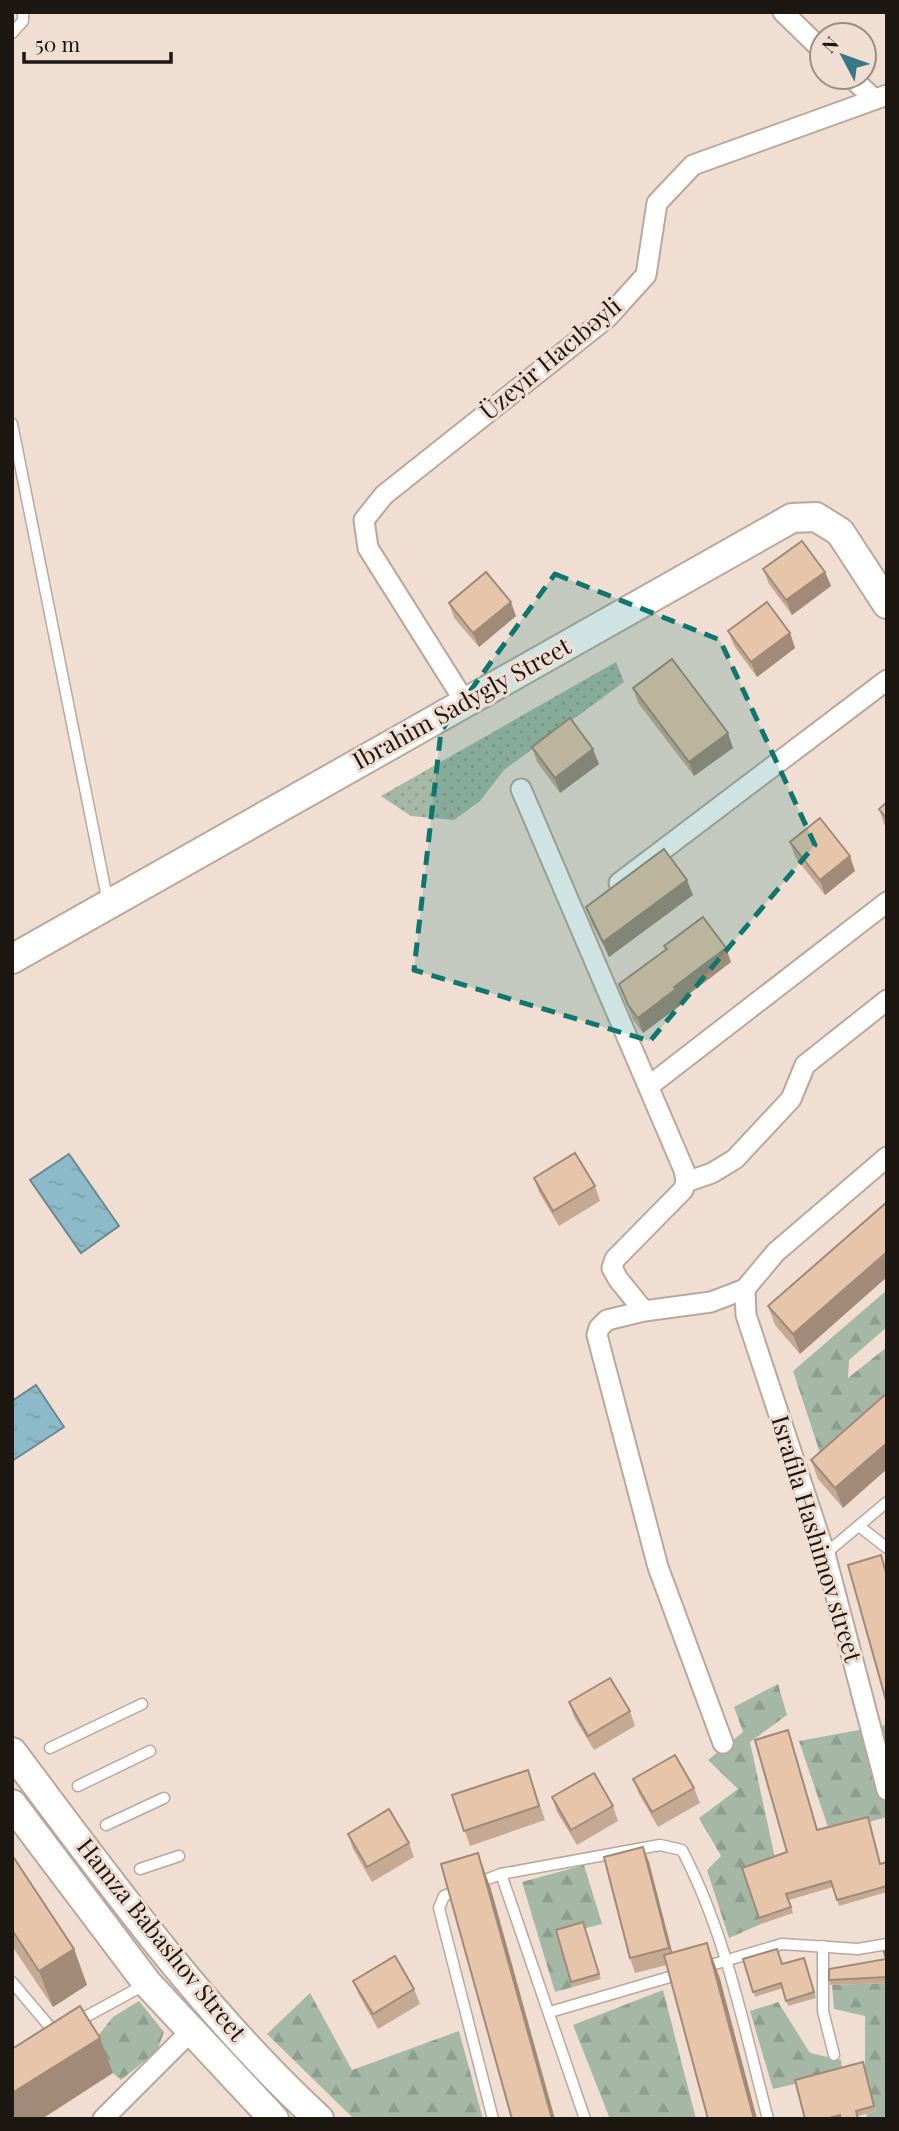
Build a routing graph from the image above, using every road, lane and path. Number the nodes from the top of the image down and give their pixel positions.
1 (23, 12) edge
2 (783, 12) edge
3 (12, 33) edge
4 (808, 36) edge
5 (881, 97) edge
6 (12, 424) edge
7 (887, 604) edge
8 (887, 681) edge
9 (465, 702) junction
10 (521, 789) dead end
11 (887, 902) edge
12 (108, 903) junction
13 (587, 907) junction
14 (12, 959) edge
15 (887, 1000) edge
16 (649, 1086) junction
17 (887, 1157) edge
18 (686, 1182) junction
19 (746, 1289) junction
20 (644, 1311) junction
21 (887, 1502) edge
22 (859, 1526) junction
23 (887, 1548) edge
24 (825, 1554) junction
25 (142, 1704) dead end
26 (723, 1743) dead end
27 (50, 1748) dead end
28 (150, 1751) dead end
29 (12, 1752) edge
30 (78, 1786) dead end
31 (887, 1790) edge
32 (164, 1798) dead end
33 (12, 1804) edge
34 (107, 1825) dead end
35 (179, 1856) dead end
36 (140, 1869) dead end
37 (501, 1874) junction
38 (887, 1944) edge
39 (823, 1946) junction
40 (727, 1960) junction
41 (12, 1982) edge
42 (147, 1983) junction
43 (550, 2012) junction
44 (191, 2031) junction
45 (55, 2033) junction
46 (44, 2040) edge
47 (834, 2055) dead end
48 (103, 2119) edge
49 (274, 2119) edge
50 (319, 2119) edge
51 (493, 2119) edge
52 (585, 2119) edge
53 (768, 2119) edge

1 - 3 lane
2 - 4 street
5 - 9 street, Üzeyir Hacıbəyli
6 - 12 lane
7 - 9 street, Ibrahim Sadygly Street
8 - 13 street
9 - 12 street, Ibrahim Sadygly Street
10 - 13 street
11 - 16 street
12 - 14 street, Ibrahim Sadygly Street
13 - 16 street
15 - 18 street
16 - 18 street
17 - 19 street
18 - 20 street
19 - 20 street
19 - 24 street, Israfila Hashimov street
20 - 26 street
21 - 22 lane
22 - 23 lane
22 - 24 lane
24 - 31 street, Israfila Hashimov street
25 - 27 lane
28 - 30 lane
29 - 50 street, Hamza Babashov Street
32 - 34 lane
33 - 42 street, Hamza Babashov Street
35 - 36 lane
37 - 40 lane
37 - 43 lane
37 - 51 lane
38 - 39 lane
39 - 40 lane
39 - 47 lane
40 - 43 lane
40 - 53 lane
41 - 45 lane
42 - 44 street, Hamza Babashov Street
42 - 45 lane
43 - 52 lane
44 - 48 street
44 - 49 street, Hamza Babashov Street
45 - 46 lane

